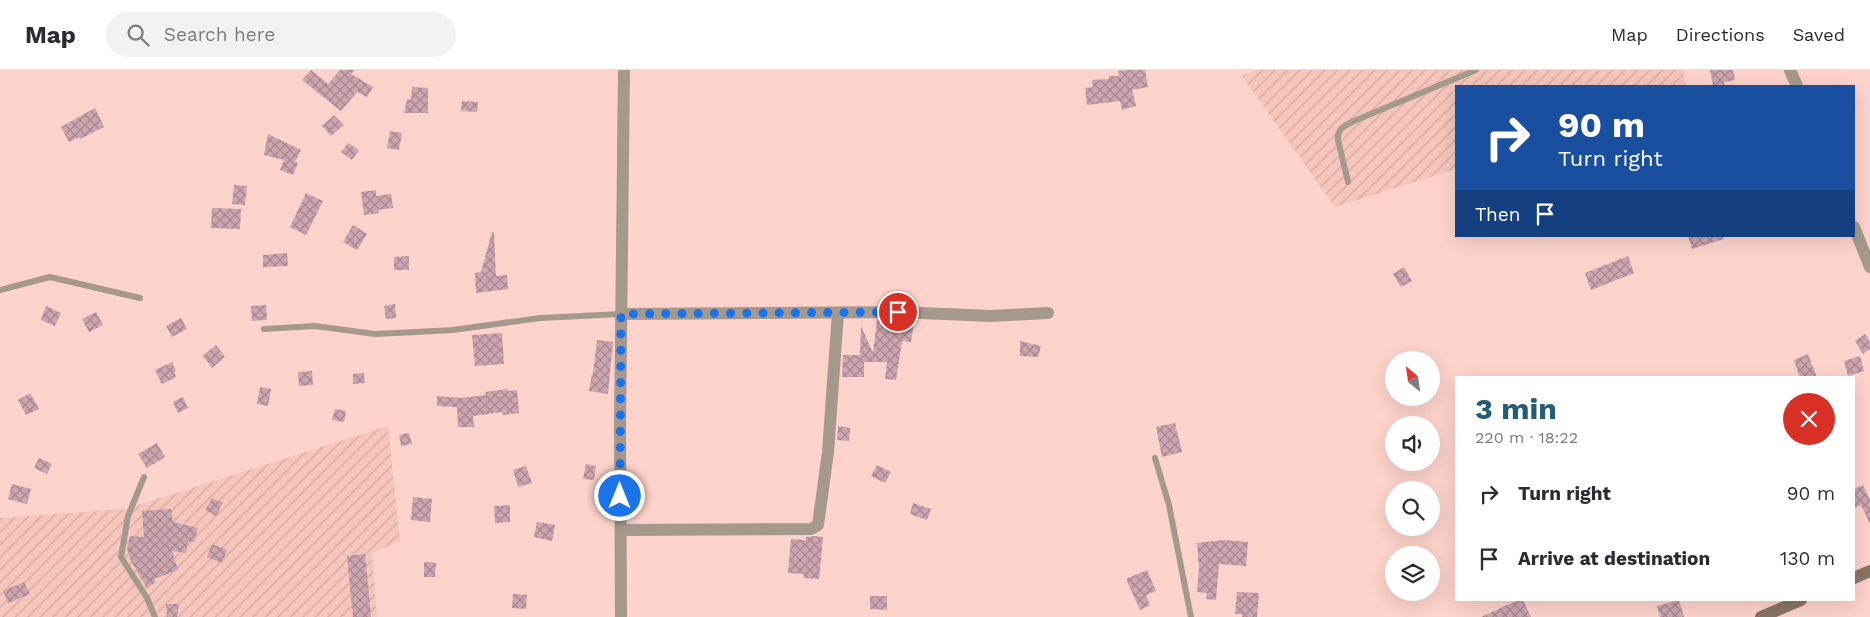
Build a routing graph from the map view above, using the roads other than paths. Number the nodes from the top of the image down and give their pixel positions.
1 (624, 70) edge
2 (1476, 70) edge
3 (1790, 70) edge
4 (1797, 85) edge
5 (1348, 182) dead end
6 (1855, 230) edge
7 (1870, 267) edge
8 (0, 290) edge
9 (140, 298) dead end
10 (838, 313) junction
11 (1048, 313) dead end
12 (621, 314) junction
13 (264, 329) dead end
14 (1155, 458) dead end
15 (144, 477) dead end
16 (621, 530) junction
17 (1870, 571) edge
18 (1855, 578) edge
19 (1799, 601) edge
20 (155, 617) edge
21 (621, 617) edge
22 (1191, 617) edge
23 (1761, 617) edge

1 - 12 street
2 - 5 lane
3 - 4 street
6 - 7 street
8 - 9 lane
10 - 11 street
10 - 12 street
10 - 16 street
12 - 13 lane
12 - 16 street
14 - 22 lane
15 - 20 lane
16 - 21 street
17 - 18 main road
19 - 23 main road

